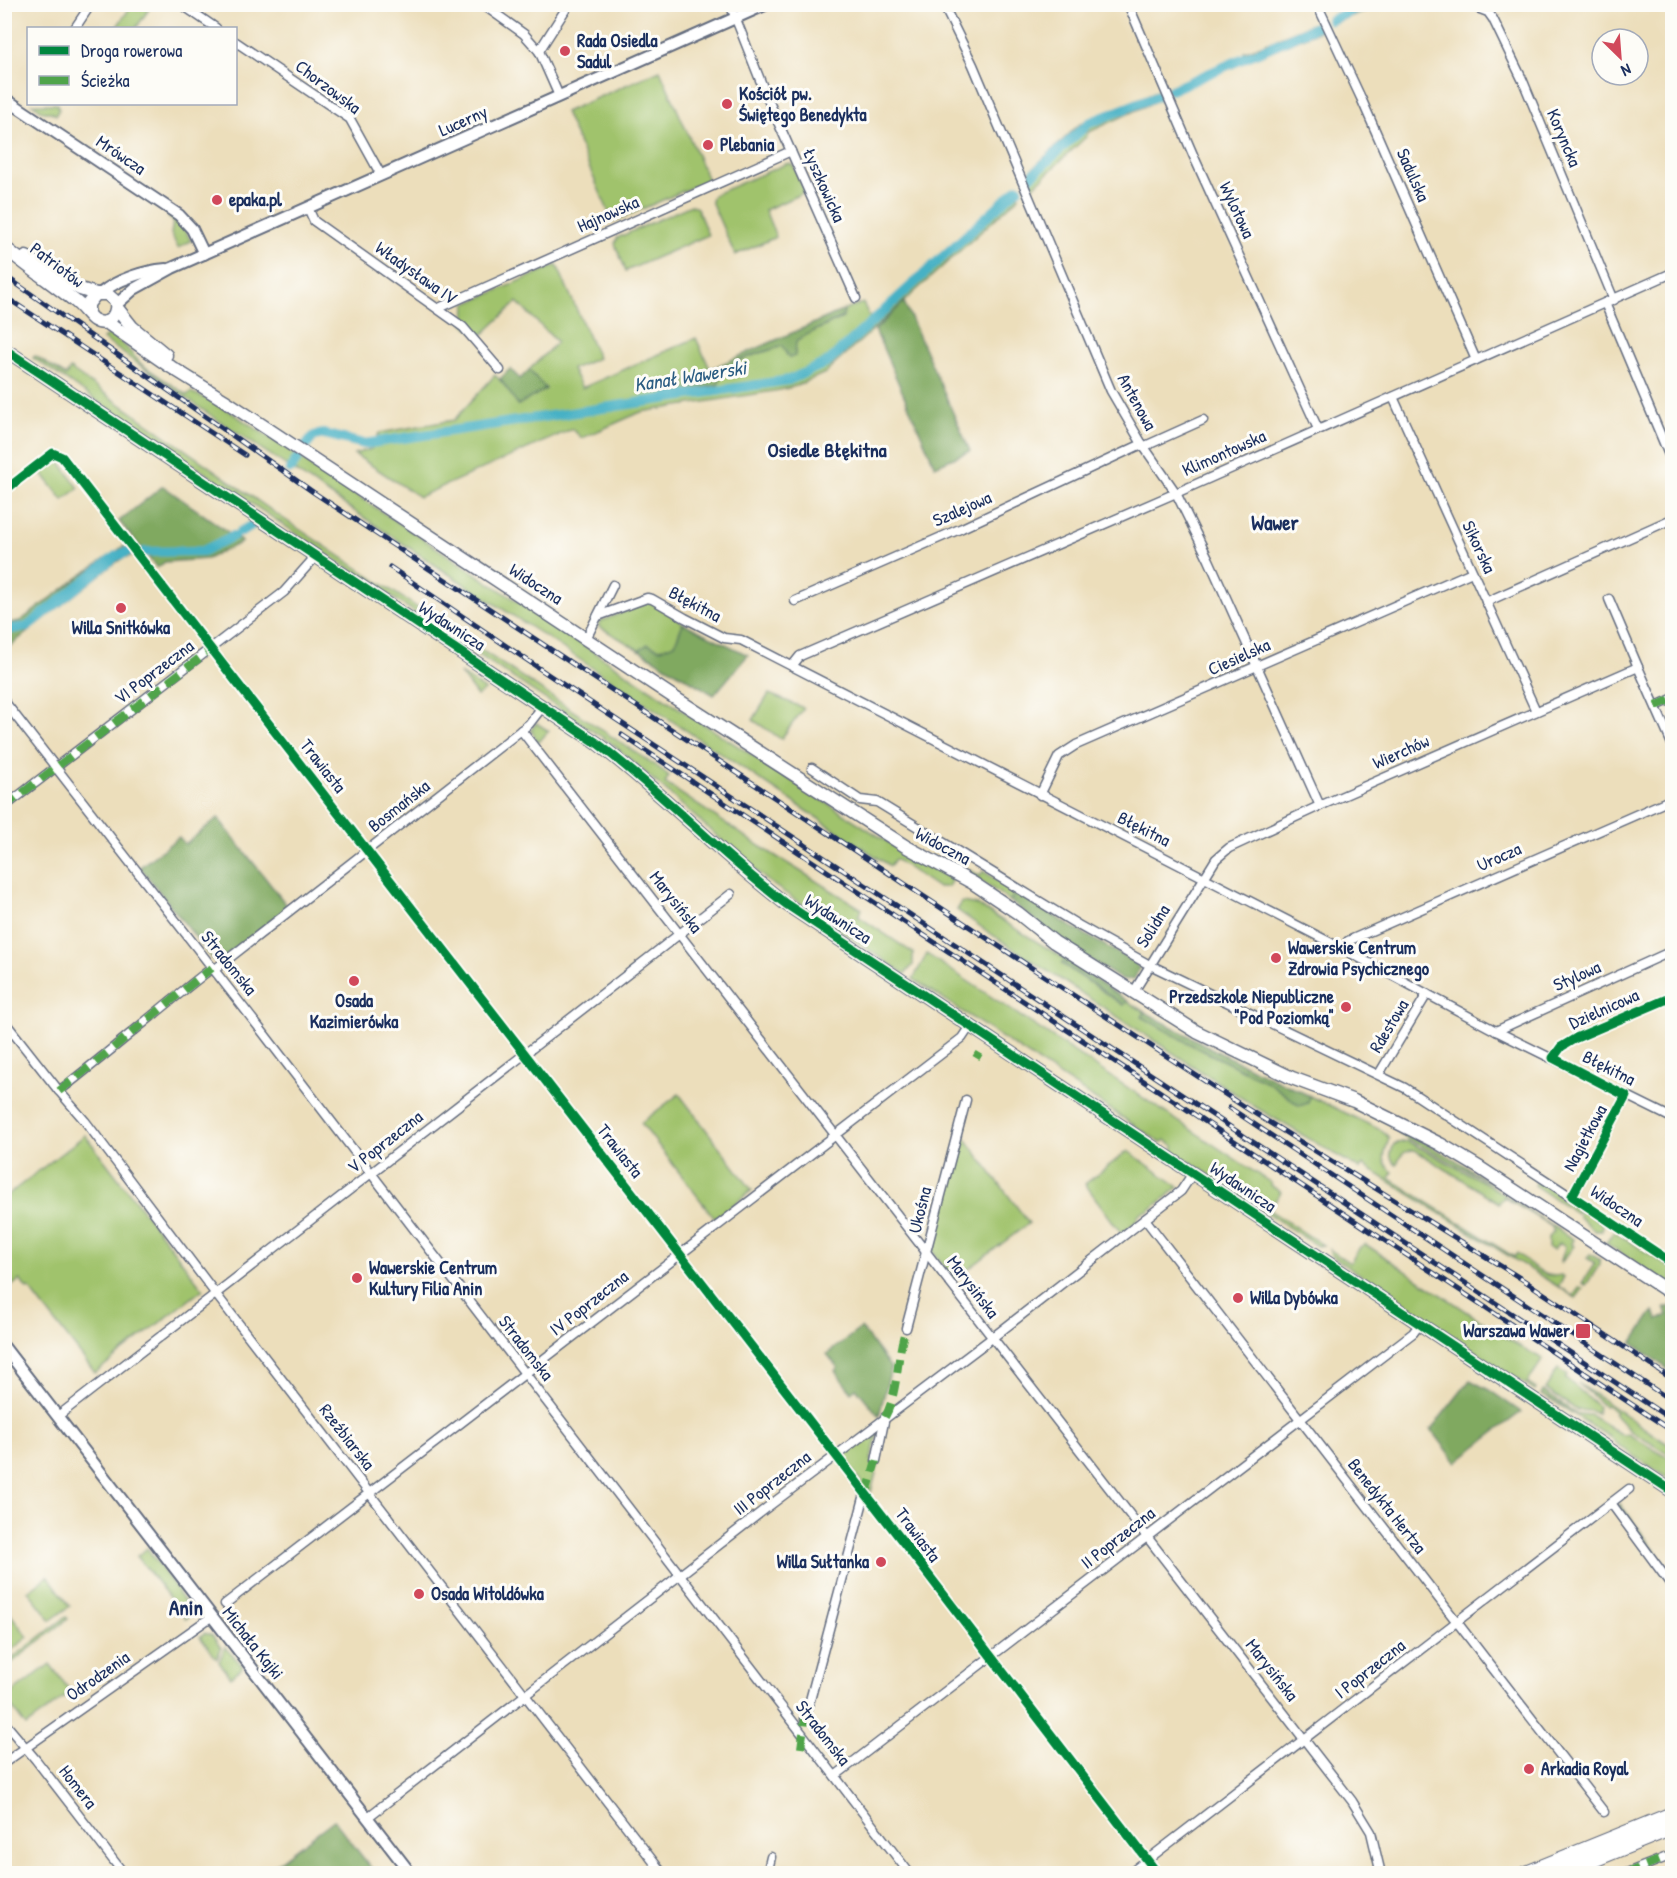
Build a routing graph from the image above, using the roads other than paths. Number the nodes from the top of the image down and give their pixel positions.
1 (91, 4) edge
2 (181, 4) edge
3 (482, 4) edge
4 (569, 4) edge
5 (730, 4) edge
6 (767, 4) edge
7 (943, 4) edge
8 (1128, 4) edge
9 (1317, 4) edge
10 (1467, 4) edge
11 (736, 18) junction
12 (76, 27) edge
13 (215, 27) edge
14 (237, 43) edge
15 (539, 51) junction
16 (559, 96) junction
17 (4, 98) edge
18 (791, 152) junction
19 (381, 175) junction
20 (308, 208) junction
21 (4, 247) edge
22 (204, 254) junction
23 (1672, 273) edge
24 (136, 282) junction
25 (99, 293) junction
26 (856, 298) dead end
27 (1610, 301) junction
28 (117, 306) junction
29 (439, 308) junction
30 (88, 311) junction
31 (106, 322) junction
32 (4, 349) edge
33 (1476, 360) junction
34 (500, 370) dead end
35 (216, 395) junction
36 (1393, 397) junction
37 (1203, 420) dead end
38 (1318, 429) junction
39 (1142, 446) junction
40 (1672, 462) edge
41 (4, 491) edge
42 (1176, 493) junction
43 (1672, 519) edge
44 (316, 556) junction
45 (1472, 572) junction
46 (613, 585) dead end
47 (1609, 599) dead end
48 (795, 601) dead end
49 (1486, 602) junction
50 (598, 616) junction
51 (586, 639) junction
52 (210, 650) junction
53 (792, 666) junction
54 (1258, 666) junction
55 (1638, 667) junction
56 (1672, 699) edge
57 (4, 701) edge
58 (543, 706) junction
59 (1656, 706) junction
60 (1536, 711) junction
61 (521, 730) junction
62 (1672, 744) edge
63 (56, 768) junction
64 (812, 768) dead end
65 (1040, 795) junction
66 (1672, 799) edge
67 (1320, 806) junction
68 (4, 807) edge
69 (369, 851) junction
70 (1203, 878) junction
71 (731, 894) dead end
72 (680, 934) junction
73 (1343, 949) junction
74 (1672, 951) edge
75 (1149, 964) junction
76 (213, 969) junction
77 (1133, 993) junction
78 (1427, 994) junction
79 (1672, 997) edge
80 (4, 1021) edge
81 (970, 1026) junction
82 (1496, 1031) junction
83 (524, 1054) junction
84 (1553, 1058) junction
85 (1379, 1074) junction
86 (59, 1091) junction
87 (1626, 1096) junction
88 (966, 1100) dead end
89 (1672, 1118) edge
90 (835, 1136) junction
91 (1193, 1173) junction
92 (371, 1174) junction
93 (1572, 1196) junction
94 (1145, 1219) junction
95 (926, 1253) junction
96 (680, 1254) junction
97 (1672, 1263) edge
98 (215, 1293) junction
99 (1672, 1294) edge
100 (1420, 1324) junction
101 (906, 1328) dead end
102 (992, 1338) junction
103 (4, 1347) edge
104 (525, 1374) junction
105 (58, 1416) junction
106 (885, 1417) junction
107 (1300, 1419) junction
108 (836, 1455) junction
109 (876, 1461) dead end
110 (1629, 1489) dead end
111 (1672, 1491) edge
112 (369, 1493) junction
113 (865, 1494) junction
114 (1611, 1503) junction
115 (1147, 1537) junction
116 (681, 1576) junction
117 (1672, 1586) edge
118 (225, 1604) dead end
119 (211, 1617) junction
120 (1457, 1622) junction
121 (991, 1657) junction
122 (525, 1695) junction
123 (805, 1719) dead end
124 (4, 1722) edge
125 (1306, 1739) junction
126 (25, 1749) junction
127 (4, 1763) edge
128 (835, 1776) junction
129 (1604, 1812) dead end
130 (1672, 1814) edge
131 (368, 1817) junction
132 (1672, 1828) edge
133 (1672, 1855) edge
134 (771, 1857) dead end
135 (1148, 1860) junction
136 (124, 1874) edge
137 (411, 1874) edge
138 (663, 1874) edge
139 (767, 1874) edge
140 (910, 1874) edge
141 (1129, 1874) edge
142 (1158, 1874) edge
143 (1381, 1874) edge
144 (1524, 1874) edge
145 (1559, 1874) edge
146 (1624, 1874) edge

1 - 12 street
2 - 13 street
3 - 15 street
4 - 15 street
5 - 11 street, Łyszkowicka
6 - 11 street, Lucerny
7 - 39 street, Antenowa
8 - 38 street, Wylotowa
9 - 33 street, Sadulska
10 - 27 street, Koryncka
11 - 16 street, Lucerny
11 - 18 street, Łyszkowicka
14 - 19 street, Chorzowska
15 - 16 street
16 - 19 street, Lucerny
17 - 22 street, Mrówcza
18 - 26 street, Łyszkowicka
18 - 29 street, Hajnowska
19 - 20 street, Lucerny
20 - 22 street, Lucerny
20 - 29 street, Władysława IV
21 - 25 main road, Patriotów
21 - 30 main road, Patriotów
22 - 24 street, Lucerny
23 - 27 street, Klimontowska
24 - 25 street, Lucerny
24 - 28 street, Lucerny
25 - 28 main road
25 - 30 main road
27 - 33 street, Klimontowska
27 - 40 street, Koryncka
28 - 31 main road
28 - 35 main road, Widoczna
29 - 34 street, Władysława IV
30 - 31 main road
31 - 35 main road, Widoczna
32 - 44 main road, Wydawnicza
33 - 36 street, Klimontowska
35 - 51 main road, Widoczna
36 - 38 street, Klimontowska
36 - 45 street, Sikorska
37 - 39 street, Szalejowa
38 - 42 street, Klimontowska
39 - 42 street, Antenowa
39 - 48 street, Szalejowa
41 - 52 street, Trawiasta
42 - 53 street, Klimontowska
42 - 54 street, Antenowa
43 - 49 street
44 - 52 street, VI Poprzeczna
44 - 58 main road, Wydawnicza
45 - 49 street, Sikorska
45 - 54 street, Ciesielska
46 - 50 street
47 - 55 street
49 - 60 street, Sikorska
50 - 51 street
50 - 53 street, Błękitna
51 - 77 main road, Widoczna
52 - 63 street, VI Poprzeczna
52 - 69 street, Trawiasta
53 - 65 street, Błękitna
54 - 65 street, Ciesielska
54 - 67 street, Antenowa
55 - 59 street
55 - 60 street, Wierchów
56 - 59 street
57 - 63 street, Stradomska
58 - 61 street, Bosmańska
58 - 81 main road, Wydawnicza
59 - 62 street
60 - 67 street, Wierchów
61 - 69 street, Bosmańska
61 - 72 street, Marysińska
63 - 68 street, VI Poprzeczna
63 - 76 street, Stradomska
64 - 75 street, Widoczna
65 - 70 street, Błękitna
66 - 73 street, Urocza
67 - 70 street, Wierchów
69 - 76 street, Bosmańska
69 - 83 street, Trawiasta
70 - 73 street, Błękitna
70 - 75 street, Solidna
71 - 72 street, V Poprzeczna
72 - 83 street, V Poprzeczna
72 - 90 street, Marysińska
73 - 78 street, Błękitna
74 - 82 street, Stylowa
75 - 77 street, Solidna
75 - 85 street, Widoczna
76 - 86 street, Bosmańska
76 - 92 street, Stradomska
77 - 99 main road, Widoczna
78 - 82 street, Błękitna
78 - 85 street, Rdestowa
79 - 84 street, Dzielnicowa
80 - 86 street, Rzeźbiarska
81 - 90 street, IV Poprzeczna
81 - 91 main road, Wydawnicza
82 - 84 street, Błękitna
83 - 92 street, V Poprzeczna
83 - 96 street, Trawiasta
84 - 87 street, Błękitna
85 - 93 street, Widoczna
86 - 98 street, Rzeźbiarska
87 - 89 street, Błękitna
87 - 93 street, Nagietkowa
88 - 95 street, Ukośna
90 - 95 street, Marysińska
90 - 96 street, IV Poprzeczna
91 - 94 street, III Poprzeczna
91 - 100 main road, Wydawnicza
92 - 98 street, V Poprzeczna
92 - 104 street, Stradomska
93 - 97 street, Widoczna
94 - 102 street, III Poprzeczna
94 - 107 street, Benedykta Hertza
95 - 101 street, Ukośna
95 - 102 street, Marysińska
96 - 104 street, IV Poprzeczna
96 - 108 street, Trawiasta
98 - 105 street, V Poprzeczna
98 - 112 street, Rzeźbiarska
100 - 107 street, II Poprzeczna
100 - 111 main road, Wydawnicza
102 - 106 street, III Poprzeczna
102 - 115 street, Marysińska
103 - 105 street, Michała Kajki
104 - 112 street, IV Poprzeczna
104 - 116 street, Stradomska
105 - 119 street, Michała Kajki
106 - 108 street, III Poprzeczna
106 - 109 street
107 - 115 street, II Poprzeczna
107 - 120 street, Benedykta Hertza
108 - 113 street, Trawiasta
108 - 116 street, III Poprzeczna
110 - 114 street, I Poprzeczna
112 - 118 street, IV Poprzeczna
112 - 122 street, Rzeźbiarska
113 - 121 street, Trawiasta
113 - 123 street
114 - 117 street
114 - 120 street, I Poprzeczna
115 - 121 street, II Poprzeczna
115 - 125 street, Marysińska
116 - 122 street, III Poprzeczna
116 - 128 street, Stradomska
119 - 126 street, Odrodzenia
119 - 131 street, Michała Kajki
120 - 125 street, I Poprzeczna
120 - 129 street, Benedykta Hertza
121 - 128 street, II Poprzeczna
121 - 135 street, Trawiasta
122 - 131 street, III Poprzeczna
122 - 138 street, Rzeźbiarska
124 - 126 street, Homera
125 - 135 street, I Poprzeczna
125 - 143 street, Marysińska
126 - 127 street, Odrodzenia
126 - 136 street, Homera
128 - 140 street, Stradomska
130 - 144 main road
131 - 137 street, Michała Kajki
132 - 145 main road
133 - 146 street
134 - 139 street
135 - 141 street, I Poprzeczna
135 - 142 street, Trawiasta

